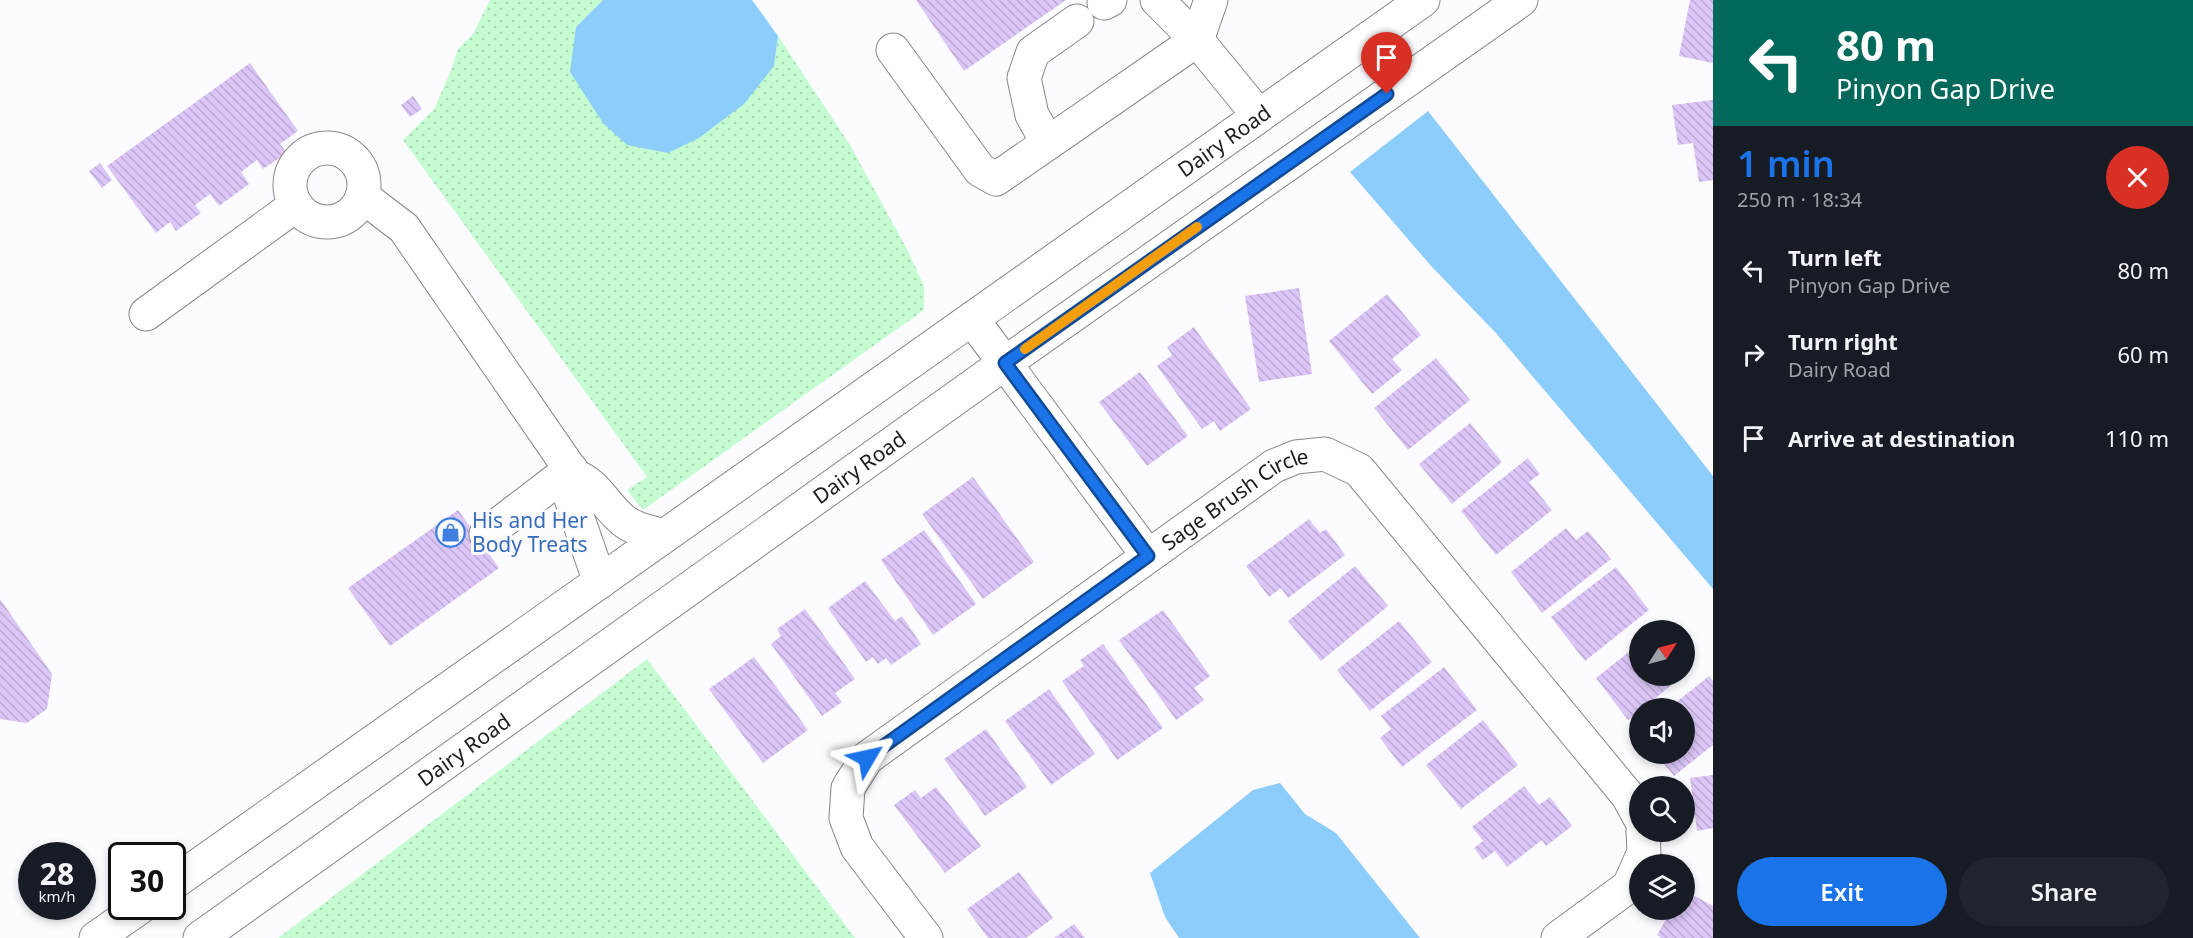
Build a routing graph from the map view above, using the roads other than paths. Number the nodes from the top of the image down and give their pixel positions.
1 (1157, 0) edge
2 (1211, 0) edge
3 (1423, 0) edge
4 (1521, 0) edge
5 (1077, 21) dead end
6 (1197, 40) junction
7 (893, 50) dead end
8 (1259, 116) junction
9 (1048, 143) junction
10 (362, 196) junction
11 (296, 205) junction
12 (146, 314) dead end
13 (972, 319) junction
14 (1005, 363) junction
15 (573, 473) junction
16 (486, 534) dead end
17 (664, 536) junction
18 (1148, 556) junction
19 (600, 582) junction
20 (1629, 798) edge
21 (1644, 842) edge
22 (186, 874) edge
23 (122, 920) edge
24 (96, 938) edge
25 (200, 938) edge
26 (926, 938) edge
27 (1558, 938) edge

1 - 6 street
2 - 6 street
3 - 8 street, Dairy Road
4 - 14 street, Dairy Road
5 - 9 street
6 - 8 street
6 - 9 street
7 - 9 street
8 - 13 street, Dairy Road
10 - 11 street
10 - 11 street
10 - 15 street
11 - 12 street
13 - 14 street
13 - 17 street, Dairy Road
14 - 18 street
14 - 25 street, Dairy Road
15 - 16 street
15 - 17 street
15 - 19 street
17 - 19 street, Dairy Road
18 - 20 street, Sage Brush Circle
18 - 26 street, Sage Brush Circle
19 - 22 street, Dairy Road
21 - 27 street
23 - 24 street

